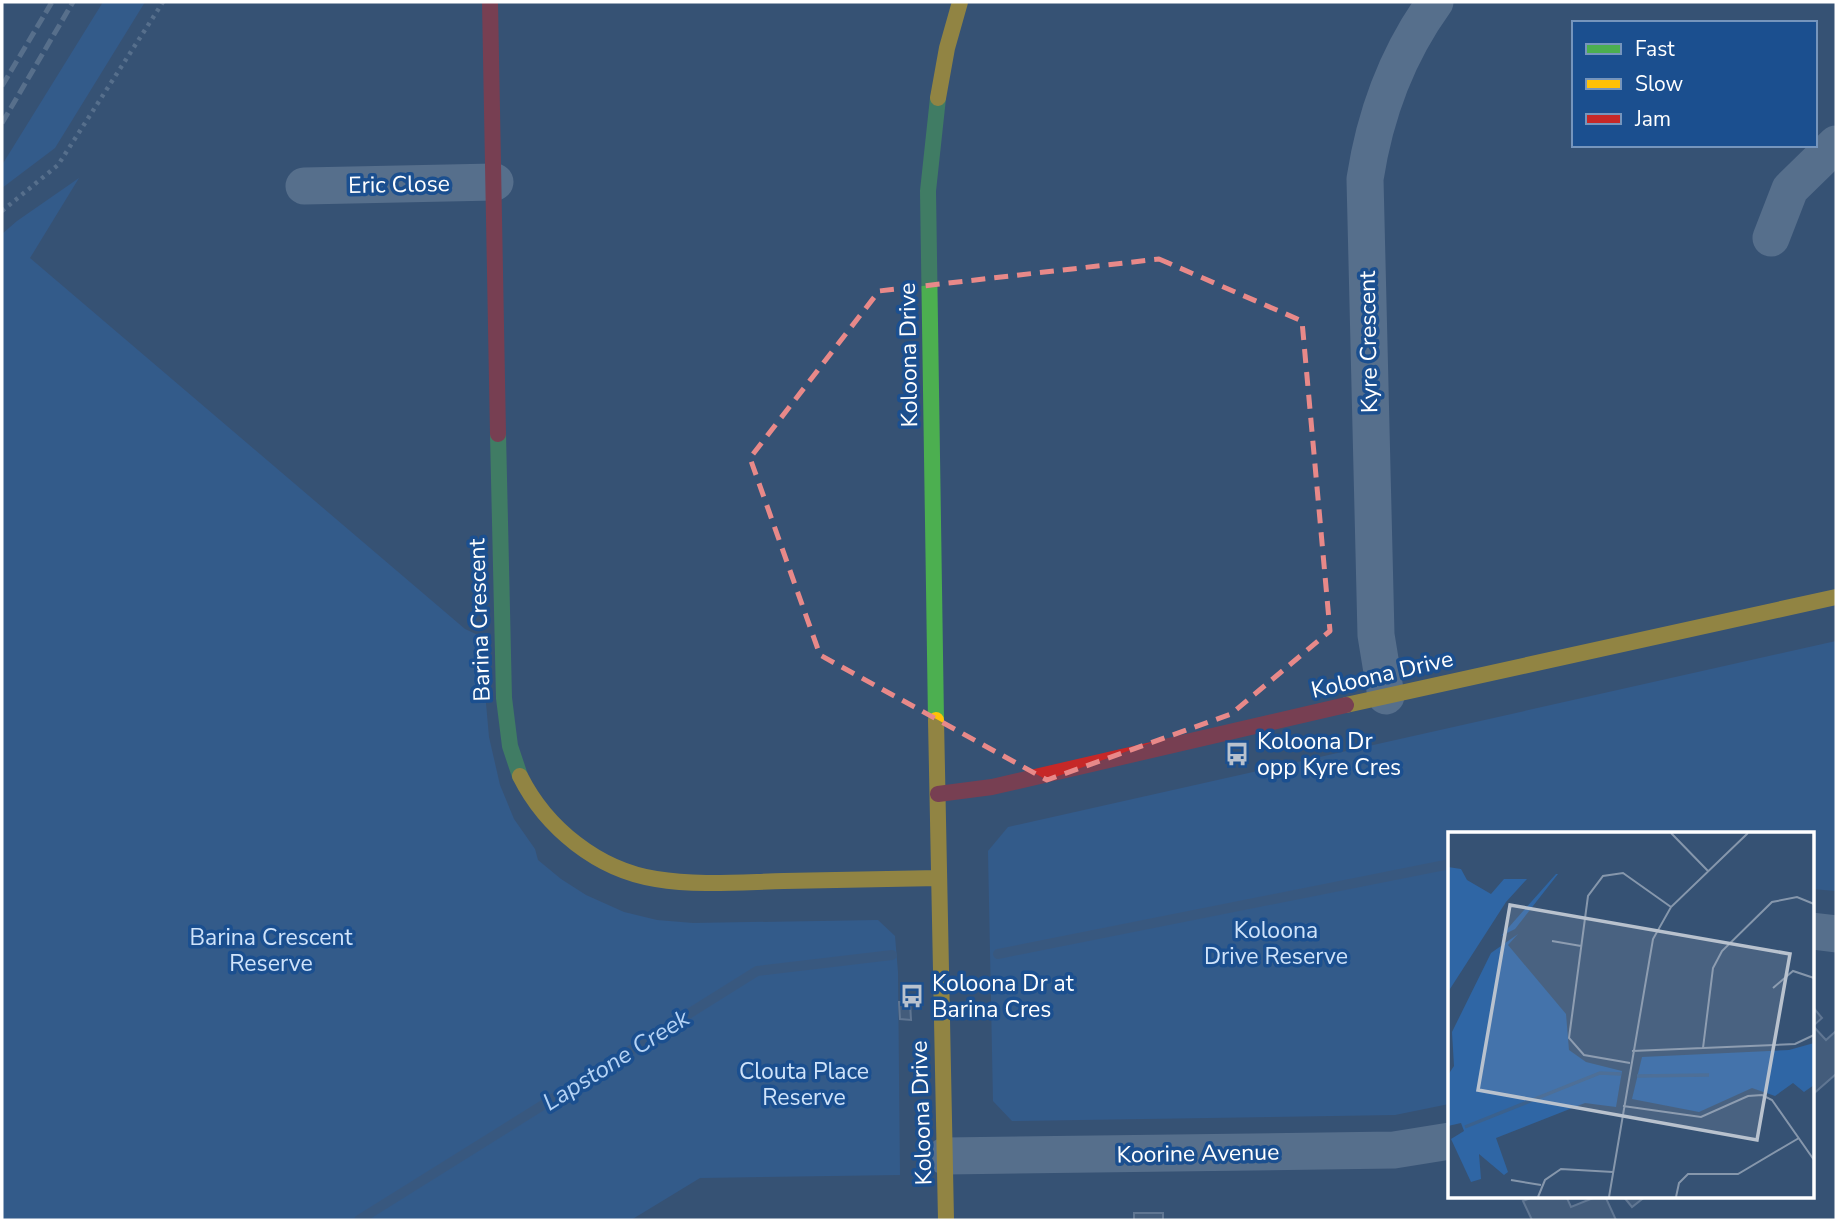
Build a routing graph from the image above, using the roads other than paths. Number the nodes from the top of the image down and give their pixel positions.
1 (490, 2) edge
2 (960, 2) edge
3 (1435, 2) edge
4 (1836, 144) edge
5 (495, 182) junction
6 (304, 186) dead end
7 (1771, 238) dead end
8 (1836, 597) edge
9 (1386, 696) junction
10 (938, 794) junction
11 (939, 878) junction
12 (1814, 931) edge
13 (1836, 933) edge
14 (1448, 1141) edge
15 (945, 1156) junction
16 (946, 1220) edge

1 - 5 street, Barina Crescent
2 - 10 street, Koloona Drive
3 - 9 street, Kyre Crescent
4 - 7 street
5 - 6 street, Eric Close
5 - 11 street, Barina Crescent
8 - 9 street, Koloona Drive
9 - 10 street, Koloona Drive
10 - 11 street, Koloona Drive
11 - 15 street, Koloona Drive
12 - 13 street
14 - 15 street, Koorine Avenue
15 - 16 street, Koloona Drive

